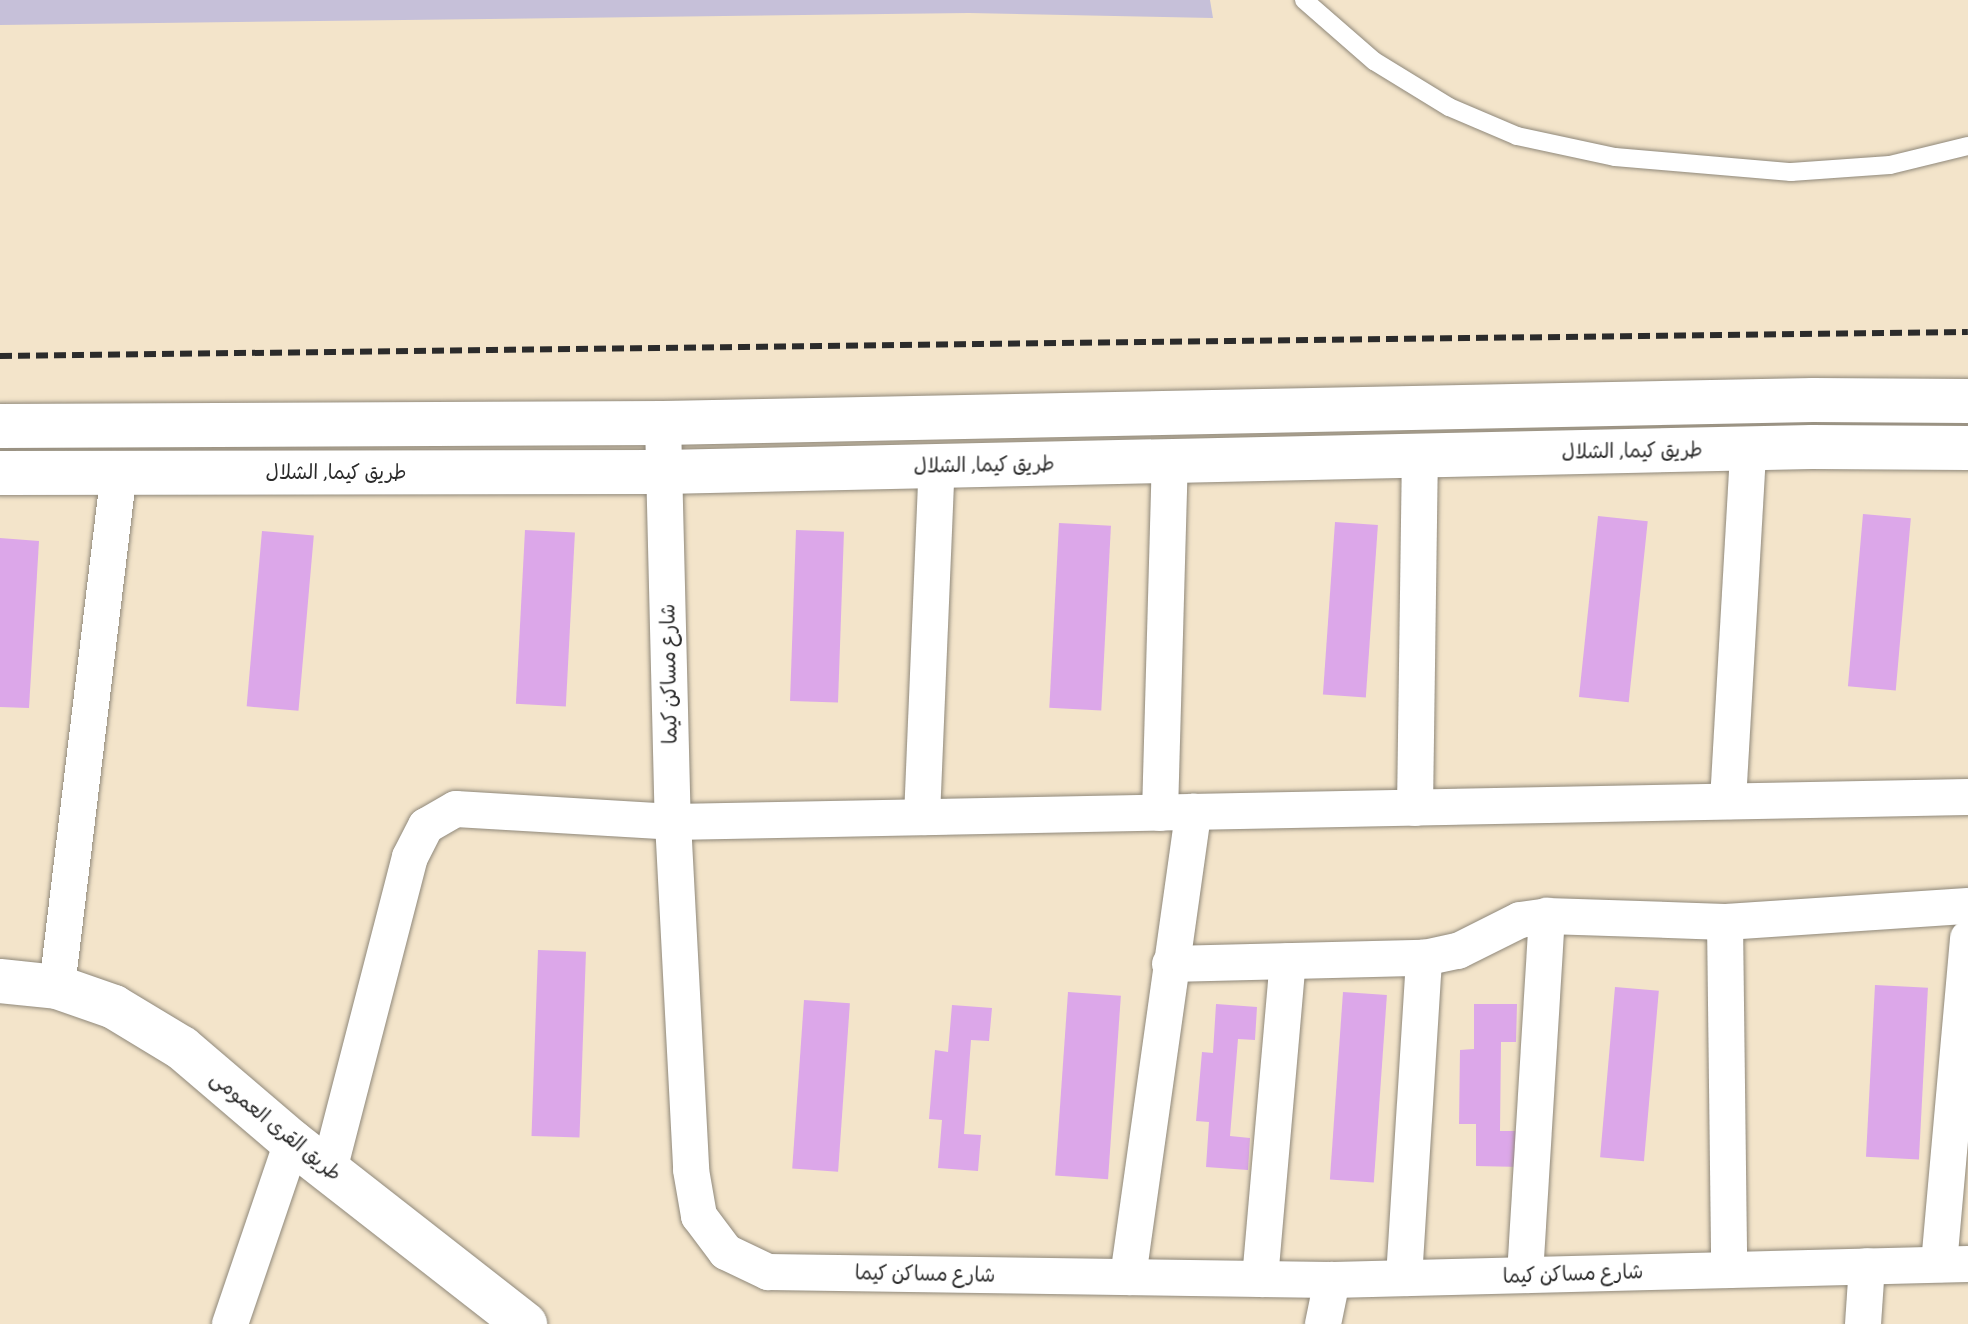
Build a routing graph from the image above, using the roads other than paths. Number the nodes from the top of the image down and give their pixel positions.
1 (1304, 0) edge
2 (1968, 146) edge
3 (1968, 401) edge
4 (663, 423) junction
5 (0, 426) edge
6 (1968, 448) edge
7 (1748, 449) junction
8 (1420, 456) junction
9 (1170, 461) junction
10 (937, 466) junction
11 (119, 471) junction
12 (664, 472) junction
13 (0, 473) edge
14 (1968, 797) edge
15 (1728, 801) junction
16 (1415, 808) junction
17 (1176, 812) junction
18 (922, 817) junction
19 (673, 822) junction
20 (1968, 906) edge
21 (1547, 916) junction
22 (1725, 922) junction
23 (1968, 938) edge
24 (1424, 958) junction
25 (1288, 961) junction
26 (1170, 964) junction
27 (0, 981) edge
28 (57, 987) junction
29 (292, 1142) junction
30 (329, 1170) junction
31 (1954, 1264) edge
32 (1867, 1266) junction
33 (1729, 1270) junction
34 (1525, 1275) junction
35 (1128, 1277) junction
36 (1404, 1278) junction
37 (1260, 1279) junction
38 (1332, 1280) junction
39 (230, 1324) edge
40 (525, 1324) edge
41 (1323, 1324) edge
42 (1863, 1324) edge

1 - 2 lane
3 - 4 main road
4 - 5 main road
4 - 12 street, شارع مساكن كيما
6 - 7 main road, طريق كيما, الشلال
7 - 8 main road, طريق كيما, الشلال
7 - 15 street
8 - 9 main road, طريق كيما, الشلال
8 - 16 street
9 - 10 main road, طريق كيما, الشلال
9 - 17 street
10 - 12 main road, طريق كيما, الشلال
10 - 18 street
11 - 12 main road, طريق كيما, الشلال
11 - 13 main road, طريق كيما, الشلال
11 - 28 street
12 - 19 street, شارع مساكن كيما
14 - 15 street
15 - 16 street
16 - 17 street
17 - 18 street
17 - 26 street
18 - 19 street
19 - 30 street
19 - 35 street, شارع مساكن كيما
20 - 22 street
21 - 22 street
21 - 24 street
21 - 34 street
22 - 33 street
23 - 31 street
24 - 25 street
24 - 36 street
25 - 26 street
25 - 37 street
26 - 35 street
27 - 28 main road, طريق القرى العمومى
28 - 29 main road, طريق القرى العمومى
29 - 30 main road, طريق القرى العمومى
29 - 39 street
30 - 40 main road, طريق القرى العمومى
31 - 32 street, شارع مساكن كيما
32 - 33 street, شارع مساكن كيما
32 - 42 street
33 - 34 street, شارع مساكن كيما
34 - 36 street, شارع مساكن كيما
35 - 37 street, شارع مساكن كيما
36 - 38 street, شارع مساكن كيما
37 - 38 street, شارع مساكن كيما
38 - 41 street

